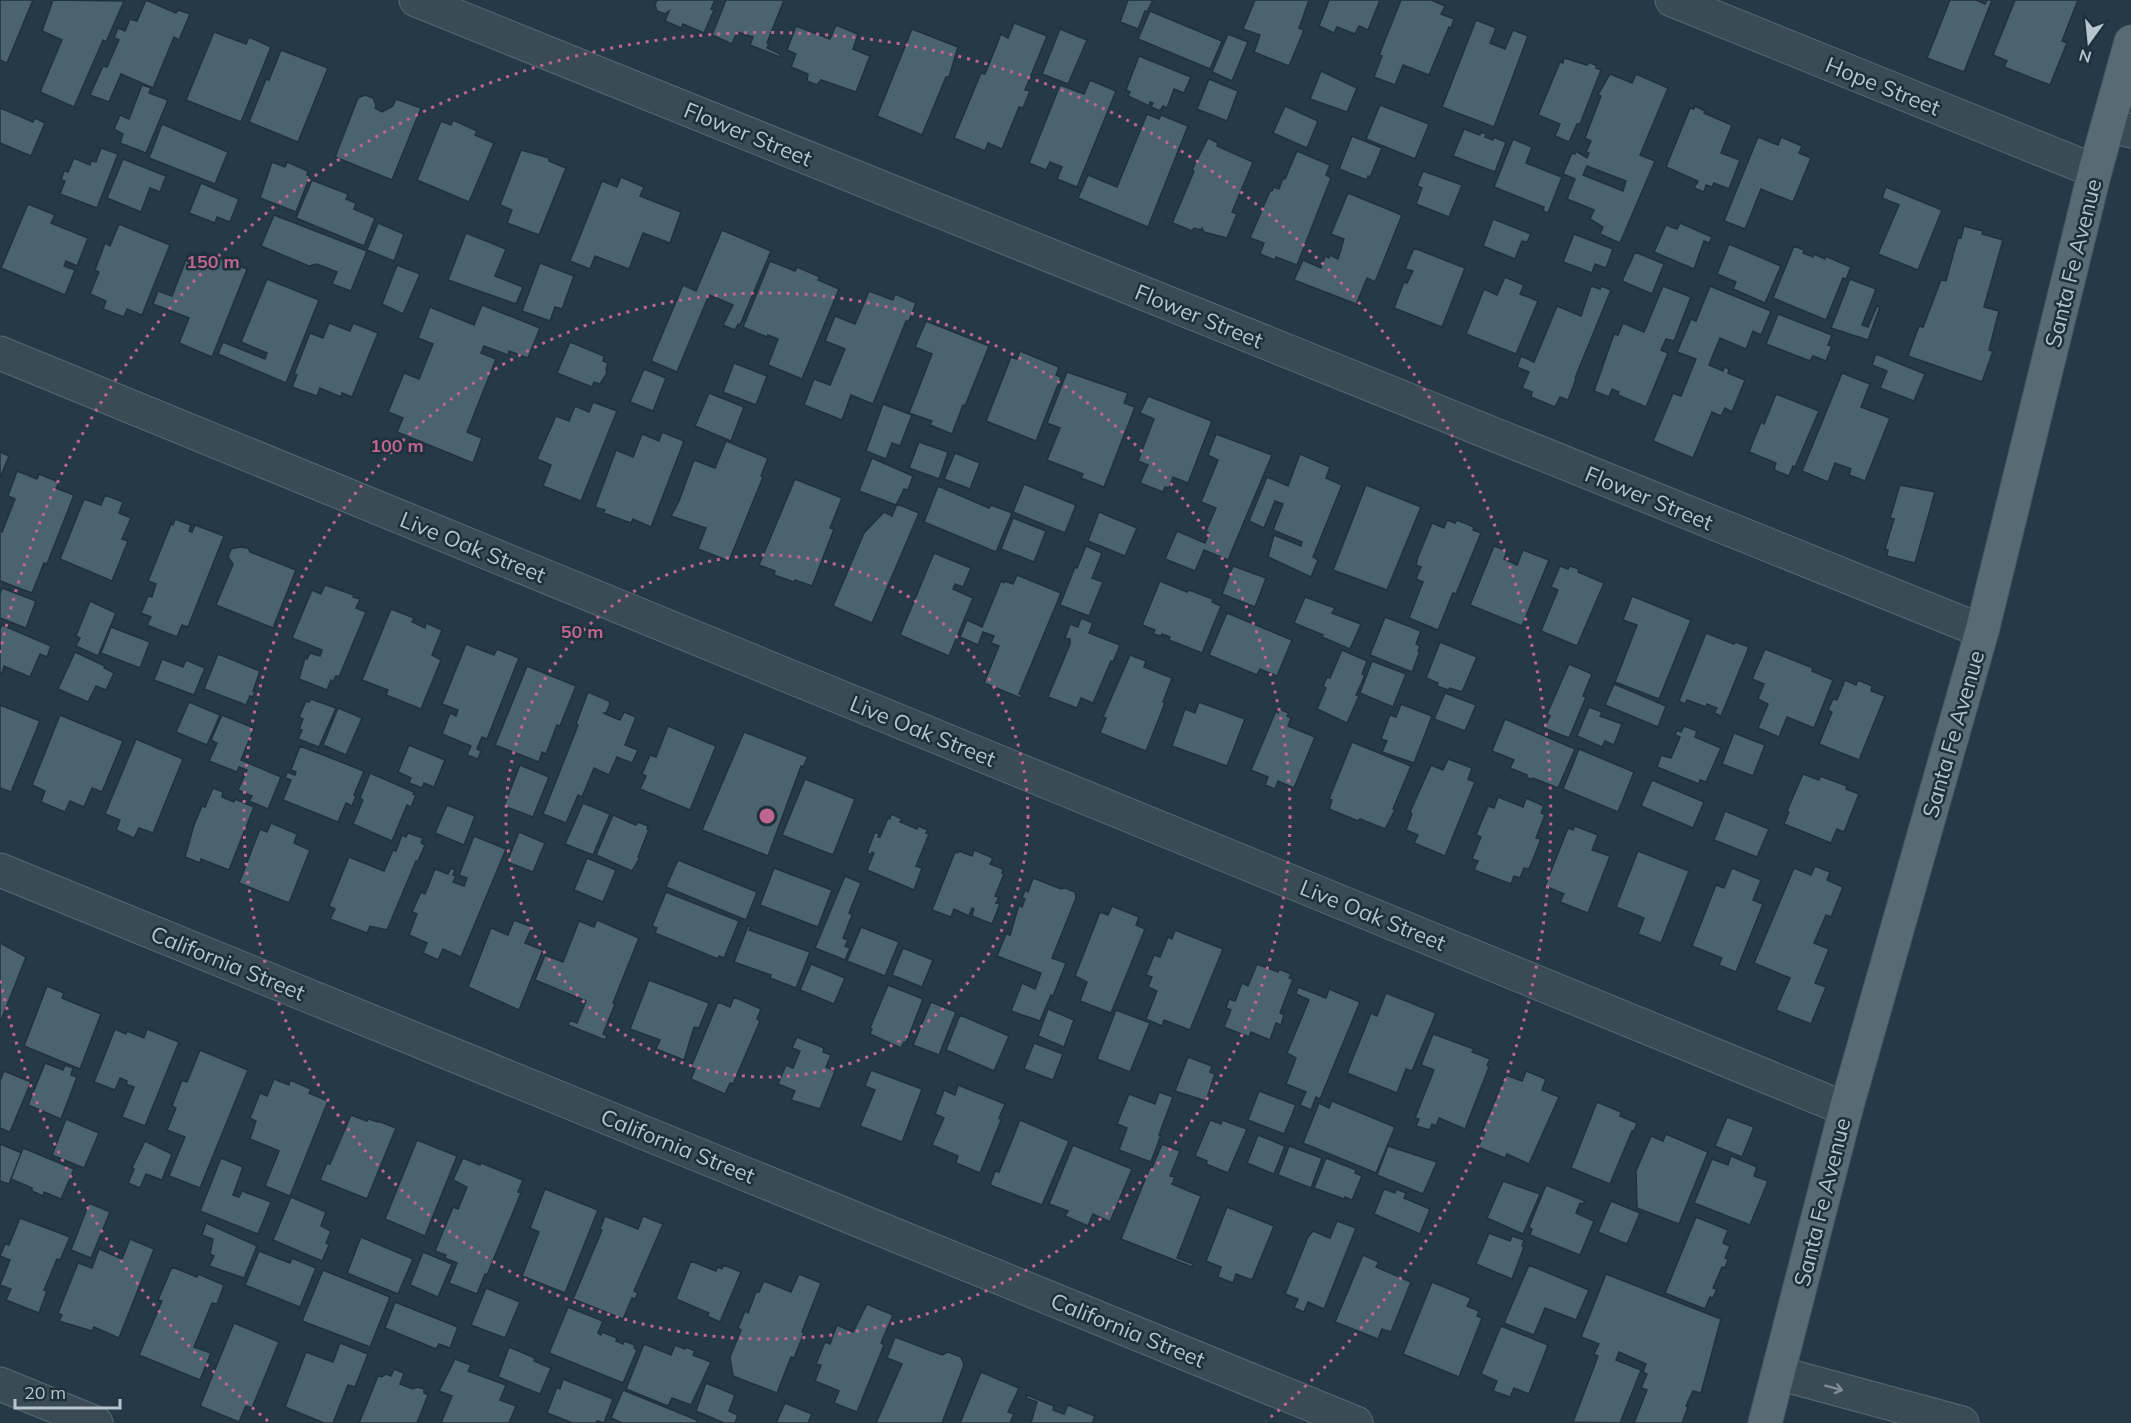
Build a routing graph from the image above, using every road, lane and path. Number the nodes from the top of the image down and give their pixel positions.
1 (416, 0) edge
2 (1672, 0) edge
3 (2131, 42) edge
4 (2120, 129) edge
5 (2095, 171) junction
6 (0, 353) edge
7 (1982, 631) junction
8 (0, 870) edge
9 (1846, 1109) junction
10 (1778, 1373) junction
11 (0, 1384) edge
12 (96, 1423) edge
13 (1356, 1423) edge
14 (1765, 1423) edge
15 (1962, 1423) edge

1 - 7 street, Flower Street
2 - 5 street, Hope Street
3 - 4 main road, Santa Fe Avenue
4 - 5 main road, Santa Fe Avenue
5 - 7 main road, Santa Fe Avenue
6 - 9 street, Live Oak Street
7 - 9 main road, Santa Fe Avenue
8 - 13 street, California Street
9 - 10 main road, Santa Fe Avenue
10 - 14 main road, Santa Fe Avenue
10 -> 15 street
11 - 12 street

